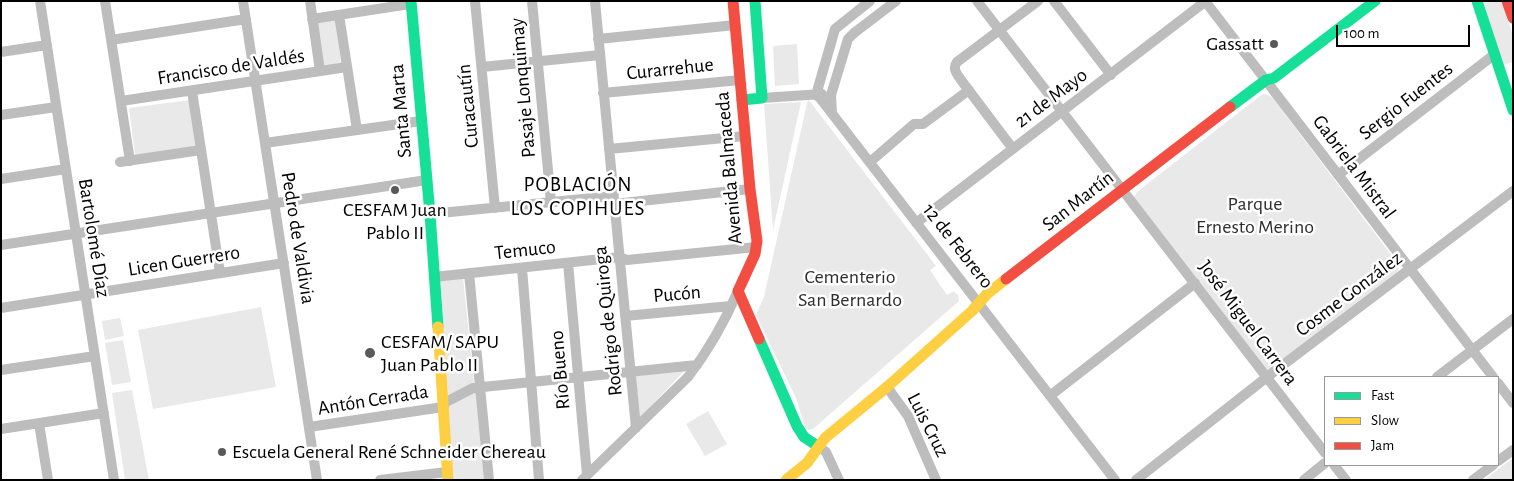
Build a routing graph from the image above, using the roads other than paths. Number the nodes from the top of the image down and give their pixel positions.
1 (40, 1) edge
2 (105, 1) edge
3 (243, 1) edge
4 (310, 1) edge
5 (475, 1) edge
6 (532, 1) edge
7 (594, 1) edge
8 (733, 1) edge
9 (755, 1) edge
10 (870, 1) edge
11 (896, 1) edge
12 (977, 1) edge
13 (1038, 1) edge
14 (1054, 1) edge
15 (1205, 1) edge
16 (1375, 1) edge
17 (1477, 1) edge
18 (1508, 1) edge
19 (410, 2) edge
20 (339, 15) junction
21 (246, 18) junction
22 (1513, 18) edge
23 (312, 19) junction
24 (735, 25) junction
25 (999, 30) junction
26 (598, 39) junction
27 (111, 40) junction
28 (47, 45) junction
29 (1, 52) edge
30 (1495, 54) junction
31 (600, 55) junction
32 (538, 62) junction
33 (347, 67) junction
34 (482, 68) junction
35 (320, 71) junction
36 (1111, 74) junction
37 (1507, 75) edge
38 (740, 80) junction
39 (1266, 80) junction
40 (256, 81) junction
41 (832, 90) junction
42 (969, 90) junction
43 (192, 91) junction
44 (603, 93) junction
45 (816, 95) junction
46 (762, 98) junction
47 (742, 100) junction
48 (121, 101) junction
49 (56, 107) junction
50 (1513, 110) edge
51 (1062, 111) junction
52 (832, 114) junction
53 (1, 115) edge
54 (421, 121) junction
55 (357, 130) junction
56 (745, 136) junction
57 (265, 143) junction
58 (1014, 148) junction
59 (609, 149) junction
60 (201, 150) junction
61 (870, 162) junction
62 (66, 169) junction
63 (1338, 175) junction
64 (1, 179) edge
65 (427, 180) junction
66 (750, 189) junction
67 (1123, 189) junction
68 (1513, 191) edge
69 (614, 200) junction
70 (551, 202) junction
71 (274, 203) junction
72 (495, 208) junction
73 (211, 213) junction
74 (430, 214) junction
75 (916, 223) junction
76 (76, 234) junction
77 (1, 245) edge
78 (756, 247) junction
79 (620, 257) junction
80 (284, 263) junction
81 (568, 263) junction
82 (522, 268) junction
83 (1410, 269) junction
84 (220, 273) junction
85 (469, 273) junction
86 (434, 277) junction
87 (1195, 284) junction
88 (738, 291) junction
89 (86, 295) junction
90 (979, 303) junction
91 (731, 306) junction
92 (1, 308) edge
93 (625, 316) junction
94 (1513, 319) edge
95 (1472, 350) junction
96 (95, 356) junction
97 (697, 365) junction
98 (1, 370) edge
99 (631, 372) junction
100 (1438, 376) edge
101 (1492, 376) edge
102 (578, 377) junction
103 (1267, 377) junction
104 (532, 382) junction
105 (1499, 384) edge
106 (479, 387) junction
107 (887, 387) junction
108 (1050, 395) junction
109 (1513, 403) edge
110 (443, 407) junction
111 (104, 413) junction
112 (39, 423) junction
113 (309, 427) junction
114 (636, 428) junction
115 (1, 429) edge
116 (818, 447) junction
117 (1513, 450) edge
118 (1324, 452) edge
119 (1499, 460) edge
120 (1324, 464) edge
121 (1335, 466) edge
122 (1492, 466) edge
123 (447, 476) edge
124 (584, 477) edge
125 (48, 480) edge
126 (114, 480) edge
127 (317, 480) edge
128 (380, 480) edge
129 (489, 480) edge
130 (539, 480) edge
131 (786, 480) edge
132 (839, 480) edge
133 (936, 480) edge
134 (1115, 480) edge
135 (1136, 480) edge
136 (1304, 480) edge
137 (1346, 480) edge
138 (1473, 480) edge

1 - 28 street, Bartolomé Díaz
2 - 27 street
3 - 21 street, Pedro de Valdivia
4 - 23 street
5 - 34 street, Curacautín
6 - 32 street, Pasaje Lonquimay
7 - 26 street, Rodrigo de Quiroga
8 - 24 street, Avenida Balmaceda
9 - 46 street, Avenida Balmaceda
10 - 45 street
11 - 41 street
12 - 25 street, José Miguel Carrera
13 - 25 street
14 - 36 street
15 - 36 street, 21 de Mayo
15 - 39 street, Gabriela Mistral
16 - 39 street, San Martín
17 - 30 street
18 - 22 street
19 - 20 street
19 - 54 street, Santa Marta
20 - 23 street
20 - 33 street
21 - 27 street
21 - 40 street, Pedro de Valdivia
23 - 35 street
24 - 26 street
24 - 38 street, Avenida Balmaceda
25 - 42 street
25 - 51 street, José Miguel Carrera
26 - 31 street, Rodrigo de Quiroga
27 - 48 street
28 - 29 street
28 - 49 street, Bartolomé Díaz
30 - 37 street
30 - 63 street, Sergio Fuentes
31 - 32 street, Curarrehue
31 - 44 street, Rodrigo de Quiroga
32 - 34 street, Curarrehue
32 - 70 street, Pasaje Lonquimay
33 - 35 street, Francisco de Valdés
33 - 55 street
34 - 72 street, Curacautín
35 - 40 street, Francisco de Valdés
36 - 51 street, 21 de Mayo
37 - 50 street
38 - 44 street, Curarrehue
38 - 47 street, Avenida Balmaceda
39 - 63 street, Gabriela Mistral
39 - 67 street, San Martín
40 - 43 street, Francisco de Valdés
40 - 57 street, Pedro de Valdivia
41 - 45 street
41 - 52 street
42 - 58 street
42 - 61 street
43 - 48 street, Francisco de Valdés
43 - 60 street
44 - 59 street, Rodrigo de Quiroga
45 - 46 street
45 - 52 street, 12 de Febrero
46 - 47 street
47 - 56 street, Avenida Balmaceda
48 - 60 street
49 - 53 street
49 - 62 street, Bartolomé Díaz
51 - 58 street, 21 de Mayo
51 - 67 street, José Miguel Carrera
52 - 61 street, 12 de Febrero
54 - 55 street
54 - 65 street, Santa Marta
55 - 57 street
56 - 59 street
56 - 66 street, Avenida Balmaceda
57 - 71 street, Pedro de Valdivia
58 - 75 street, 21 de Mayo
59 - 69 street, Rodrigo de Quiroga
60 - 73 street
61 - 75 street, 12 de Febrero
62 - 64 street
62 - 76 street, Bartolomé Díaz
63 - 83 street, Gabriela Mistral
65 - 71 street
65 - 74 street, Santa Marta
66 - 69 street
66 - 78 street, Avenida Balmaceda
67 - 87 street, José Miguel Carrera
67 - 90 street, San Martín
68 - 83 street, Cosme González
69 - 70 street
69 - 79 street, Rodrigo de Quiroga
70 - 72 street
71 - 73 street
71 - 80 street, Pedro de Valdivia
72 - 74 street
73 - 76 street
73 - 84 street
74 - 86 street, Santa Marta
75 - 90 street, 12 de Febrero
76 - 77 street
76 - 89 street, Bartolomé Díaz
78 - 79 street, Temuco
78 - 88 street, Avenida Balmaceda
79 - 81 street, Temuco
79 - 93 street, Rodrigo de Quiroga
80 - 84 street, Licen Guerrero
80 - 113 street, Pedro de Valdivia
81 - 82 street, Temuco
81 - 102 street, Río Bueno
82 - 85 street, Temuco
82 - 104 street
83 - 95 street, Gabriela Mistral
83 - 103 street, Cosme González
84 - 89 street, Licen Guerrero
85 - 86 street, Temuco
85 - 106 street
86 - 110 street, Santa Marta
87 - 103 street, José Miguel Carrera
87 - 108 street
88 - 91 street
88 - 116 street
89 - 92 street, Licen Guerrero
89 - 96 street, Bartolomé Díaz
90 - 107 street, San Martín
90 - 108 street, 12 de Febrero
91 - 93 street, Pucón
91 - 97 street
93 - 99 street, Rodrigo de Quiroga
94 - 95 street
95 - 100 street
95 - 101 street, Gabriela Mistral
96 - 98 street
96 - 111 street, Bartolomé Díaz
97 - 99 street
97 - 114 street
99 - 102 street
99 - 114 street, Rodrigo de Quiroga
102 - 104 street
102 - 124 street, Río Bueno
103 - 118 street, José Miguel Carrera
103 - 135 street, Cosme González
104 - 106 street
104 - 130 street
105 - 109 street
106 - 110 street
106 - 129 street
107 - 116 street, San Martín
107 - 133 street, Luis Cruz
108 - 134 street, 12 de Febrero
110 - 113 street, Antón Cerrada
110 - 123 street, Santa Marta
111 - 112 street
111 - 126 street, Bartolomé Díaz
112 - 115 street
112 - 125 street
113 - 127 street, Pedro de Valdivia
114 - 124 street
116 - 131 street, San Martín
116 - 132 street
117 - 119 street
120 - 136 street
121 - 137 street
122 - 138 street
123 - 128 street

